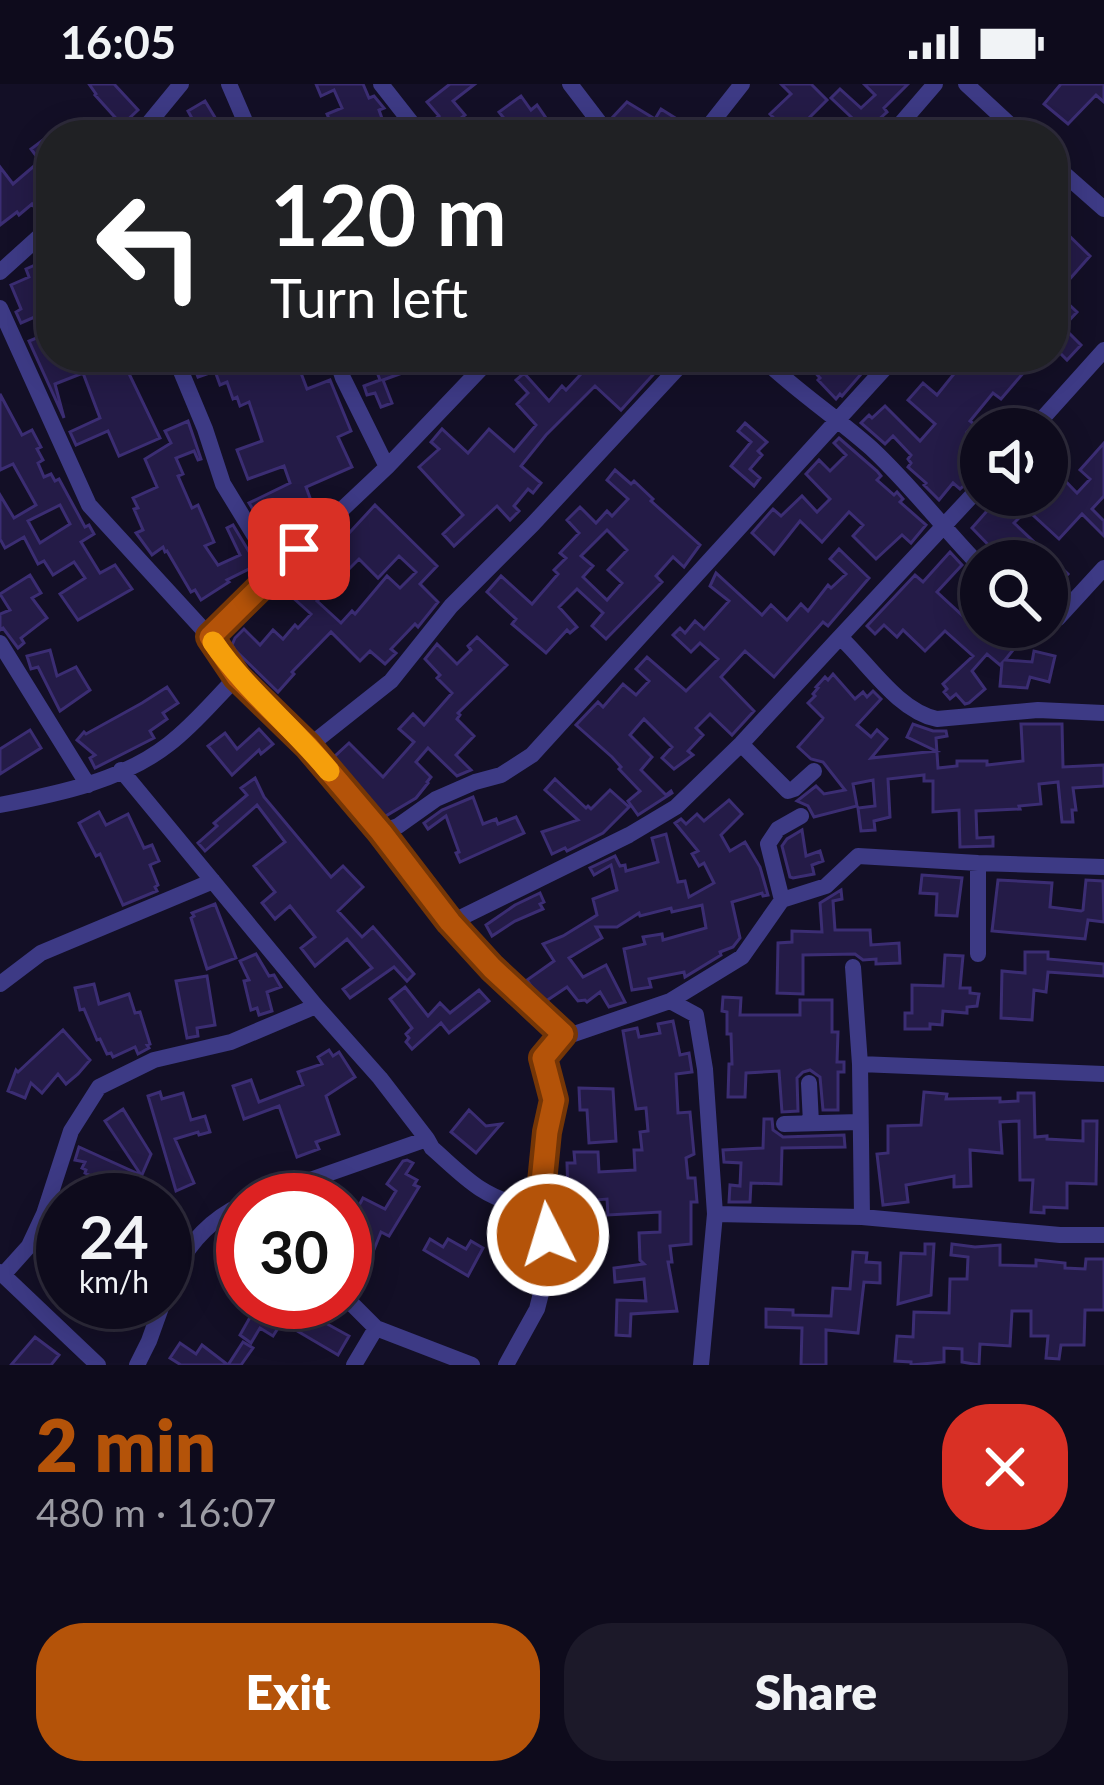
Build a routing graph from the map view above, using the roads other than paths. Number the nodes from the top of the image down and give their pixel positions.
1 (181, 84) edge
2 (229, 84) edge
3 (381, 84) edge
4 (570, 84) edge
5 (742, 84) edge
6 (935, 84) edge
7 (966, 84) edge
8 (151, 120) edge
9 (245, 120) edge
10 (409, 120) edge
11 (598, 120) edge
12 (714, 120) edge
13 (904, 120) edge
14 (1005, 120) edge
15 (1068, 183) edge
16 (1104, 209) edge
17 (36, 240) edge
18 (0, 272) edge
19 (0, 308) edge
20 (1104, 350) edge
21 (181, 372) edge
22 (342, 372) edge
23 (478, 372) edge
24 (674, 372) edge
25 (779, 372) edge
26 (881, 372) edge
27 (1052, 408) edge
28 (837, 420) junction
29 (387, 467) junction
30 (960, 510) edge
31 (943, 529) junction
32 (960, 546) edge
33 (1104, 568) edge
34 (276, 571) junction
35 (1068, 607) edge
36 (210, 637) junction
37 (840, 637) junction
38 (0, 643) edge
39 (237, 677) junction
40 (1104, 713) edge
41 (741, 744) junction
42 (308, 746) junction
43 (121, 770) junction
44 (814, 771) dead end
45 (88, 785) junction
46 (1, 804) edge
47 (801, 816) dead end
48 (380, 832) junction
49 (978, 863) junction
50 (1104, 867) edge
51 (213, 881) junction
52 (782, 900) junction
53 (450, 922) junction
54 (978, 953) dead end
55 (853, 967) dead end
56 (0, 984) edge
57 (670, 1000) junction
58 (316, 1006) junction
59 (563, 1034) junction
60 (860, 1064) junction
61 (1104, 1074) edge
62 (809, 1083) dead end
63 (860, 1122) junction
64 (811, 1123) junction
65 (784, 1124) dead end
66 (427, 1139) junction
67 (339, 1173) edge
68 (542, 1182) junction
69 (715, 1214) junction
70 (862, 1217) junction
71 (216, 1221) edge
72 (1104, 1234) edge
73 (192, 1245) edge
74 (1, 1273) edge
75 (372, 1324) edge
76 (376, 1328) junction
77 (153, 1329) edge
78 (98, 1365) edge
79 (137, 1365) edge
80 (354, 1365) edge
81 (472, 1365) edge
82 (506, 1365) edge
83 (701, 1365) edge

1 - 8 street
2 - 9 street
3 - 10 street
4 - 11 street
5 - 12 street
6 - 13 street
7 - 14 street
15 - 16 street
17 - 18 street
19 - 36 street
20 - 27 street
21 - 34 street
22 - 29 street
23 - 29 street
24 - 42 street
25 - 28 street
26 - 28 street
28 - 31 street
28 - 48 street
29 - 34 street
30 - 31 street
31 - 32 street
31 - 37 street
33 - 35 street
34 - 36 street
36 - 39 street
37 - 40 street
37 - 41 street
38 - 45 street
39 - 42 street
39 - 43 street
41 - 44 street
41 - 53 street
42 - 48 street
43 - 45 street
43 - 51 street
45 - 46 street
47 - 52 street
48 - 53 street
49 - 50 street
49 - 52 street
49 - 54 street
51 - 56 street
51 - 58 street
52 - 57 street
53 - 59 street
55 - 60 street
57 - 59 street
57 - 69 street
58 - 66 street
58 - 74 street
59 - 68 street
60 - 61 street
60 - 63 street
62 - 64 street
63 - 64 street
63 - 70 street
64 - 65 street
66 - 67 street
66 - 68 street
68 - 82 street
69 - 70 street
69 - 83 street
70 - 72 street
71 - 73 street
74 - 78 street
75 - 76 street
76 - 80 street
76 - 81 street
77 - 79 street

